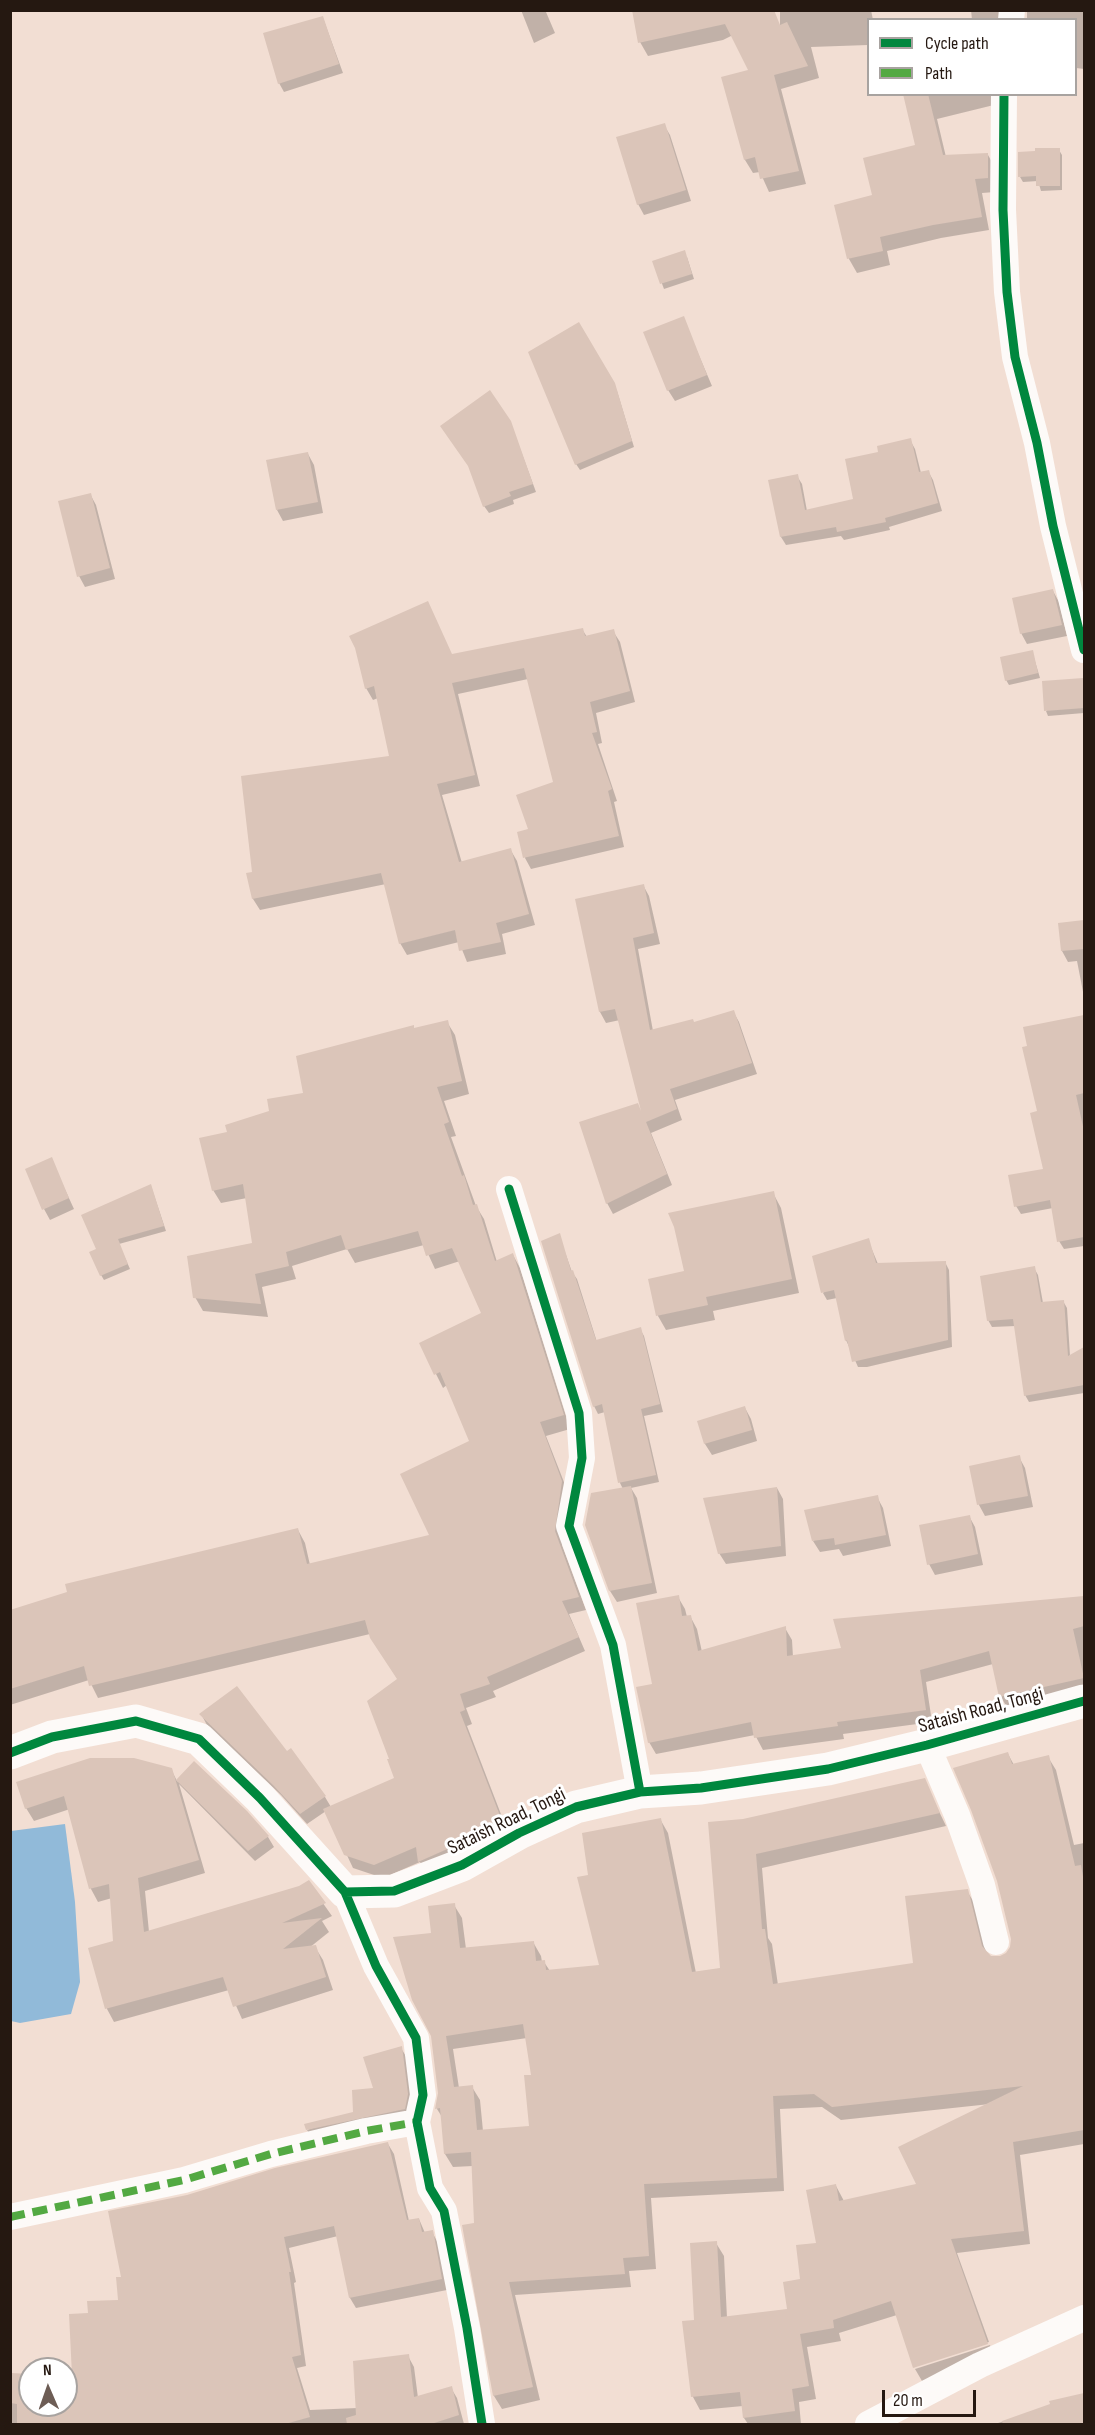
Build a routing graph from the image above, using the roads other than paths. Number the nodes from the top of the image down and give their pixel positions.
1 (1004, 96) edge
2 (1084, 650) edge
3 (509, 1189) dead end
4 (1084, 1701) edge
5 (927, 1745) junction
6 (10, 1753) edge
7 (640, 1792) junction
8 (345, 1893) junction
9 (996, 1942) dead end
10 (417, 2122) junction
11 (10, 2217) edge
12 (1084, 2318) edge
13 (482, 2424) edge
14 (868, 2424) edge

1 - 2 street
3 - 7 street
4 - 5 street, Sataish Road, Tongi
5 - 7 street, Sataish Road, Tongi
5 - 9 street
6 - 8 street
7 - 8 street, Sataish Road, Tongi
8 - 10 street
10 - 11 street
10 - 13 street
12 - 14 street

